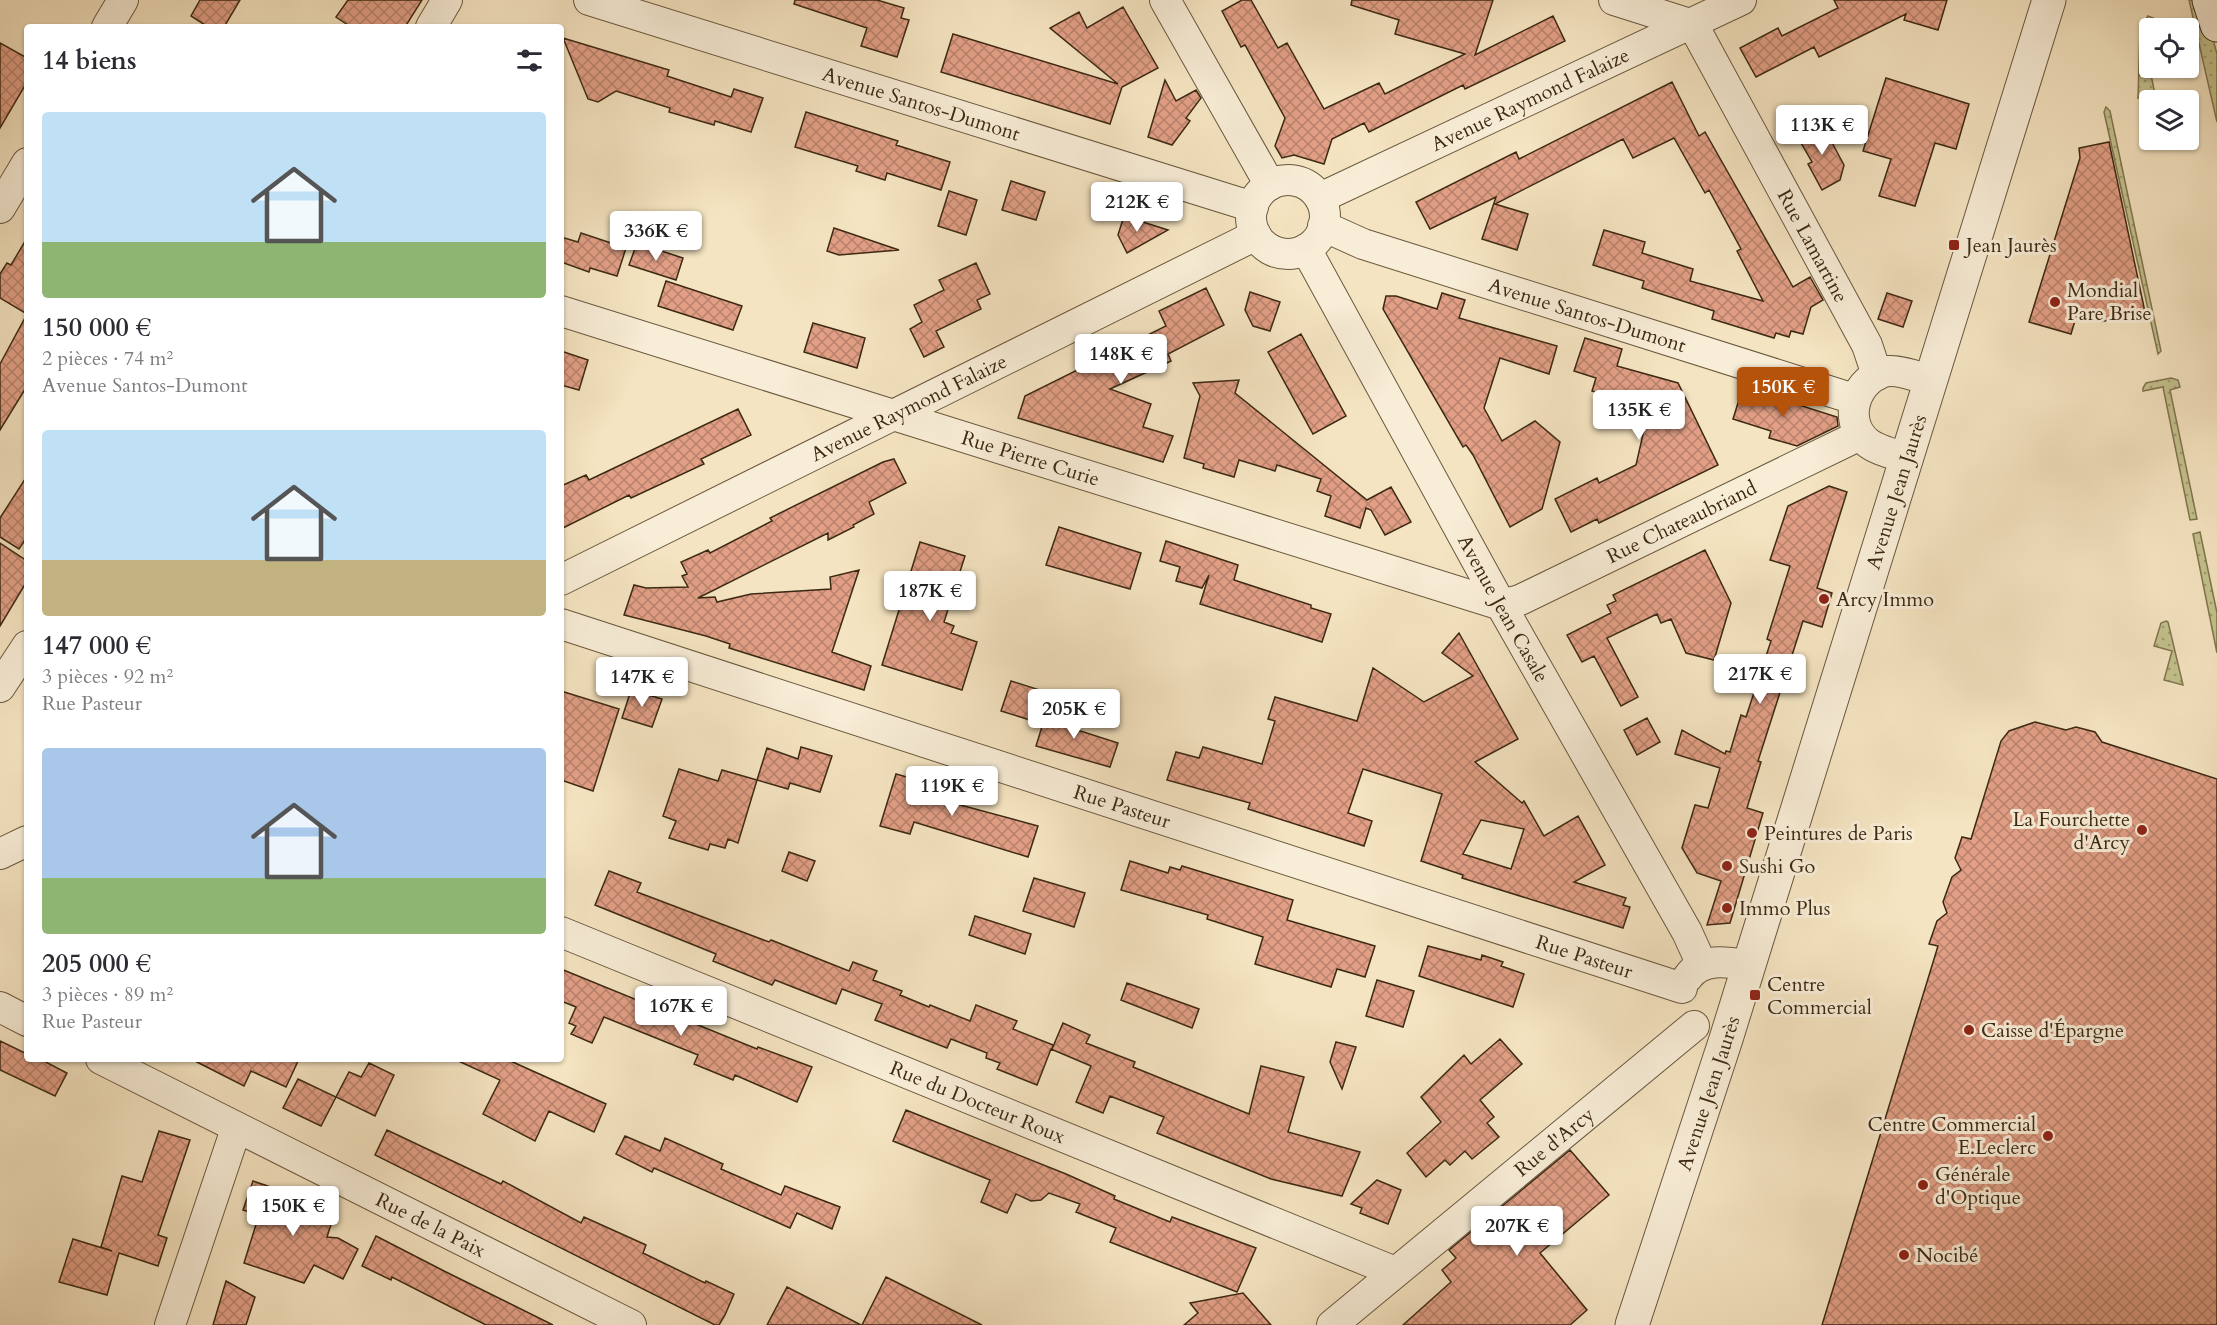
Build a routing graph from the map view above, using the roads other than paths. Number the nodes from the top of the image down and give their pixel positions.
1 (123, 0) edge
2 (447, 0) edge
3 (589, 0) edge
4 (1165, 0) edge
5 (1614, 0) edge
6 (1741, 0) edge
7 (2049, 0) edge
8 (2210, 0) edge
9 (109, 24) edge
10 (433, 24) edge
11 (1693, 25) junction
12 (2217, 25) edge
13 (24, 168) edge
14 (0, 208) edge
15 (1260, 209) junction
16 (1316, 224) junction
17 (564, 312) edge
18 (1877, 375) junction
19 (1930, 380) junction
20 (1854, 399) junction
21 (888, 416) junction
22 (1860, 435) junction
23 (1906, 458) junction
24 (564, 578) edge
25 (1501, 605) junction
26 (564, 625) edge
27 (24, 651) edge
28 (0, 687) edge
29 (24, 842) edge
30 (0, 854) edge
31 (564, 933) edge
32 (1702, 965) junction
33 (1748, 965) junction
34 (1682, 988) junction
35 (0, 1007) edge
36 (24, 1019) edge
37 (1694, 1026) junction
38 (1726, 1039) junction
39 (107, 1062) edge
40 (236, 1129) junction
41 (1395, 1272) junction
42 (170, 1325) edge
43 (631, 1325) edge
44 (1332, 1325) edge
45 (1632, 1325) edge

1 - 9 street
2 - 10 street
3 - 15 street, Avenue Santos-Dumont
4 - 15 street
5 - 11 street
6 - 11 street, Avenue Raymond Falaize
7 - 19 street, Avenue Jean Jaurès
8 - 12 street
11 - 16 street, Avenue Raymond Falaize
11 - 18 street, Rue Lamartine
13 - 14 street
15 - 16 street, Avenue Santos-Dumont
15 - 16 street
15 - 21 street, Avenue Raymond Falaize
16 - 20 street, Avenue Santos-Dumont
16 - 25 street, Avenue Jean Casale
17 - 21 street, Rue Pierre Curie
18 - 19 street
18 - 20 street
19 - 23 street, Avenue Jean Jaurès
20 - 22 street
21 - 24 street, Avenue Raymond Falaize
21 - 25 street, Rue Pierre Curie
22 - 23 street
22 - 25 street, Rue Chateaubriand
23 - 33 street, Avenue Jean Jaurès
25 - 32 street, Avenue Jean Casale
26 - 34 street, Rue Pasteur
27 - 28 street
29 - 30 street
31 - 41 street, Rue du Docteur Roux
32 - 33 street
32 - 34 street
33 - 38 street, Avenue Jean Jaurès
34 - 37 street
35 - 36 street
37 - 38 street
37 - 41 street, Rue d'Arcy
38 - 45 street, Avenue Jean Jaurès
39 - 40 street, Rue de la Paix
40 - 42 street
40 - 43 street, Rue de la Paix
41 - 44 street, Rue d'Arcy

